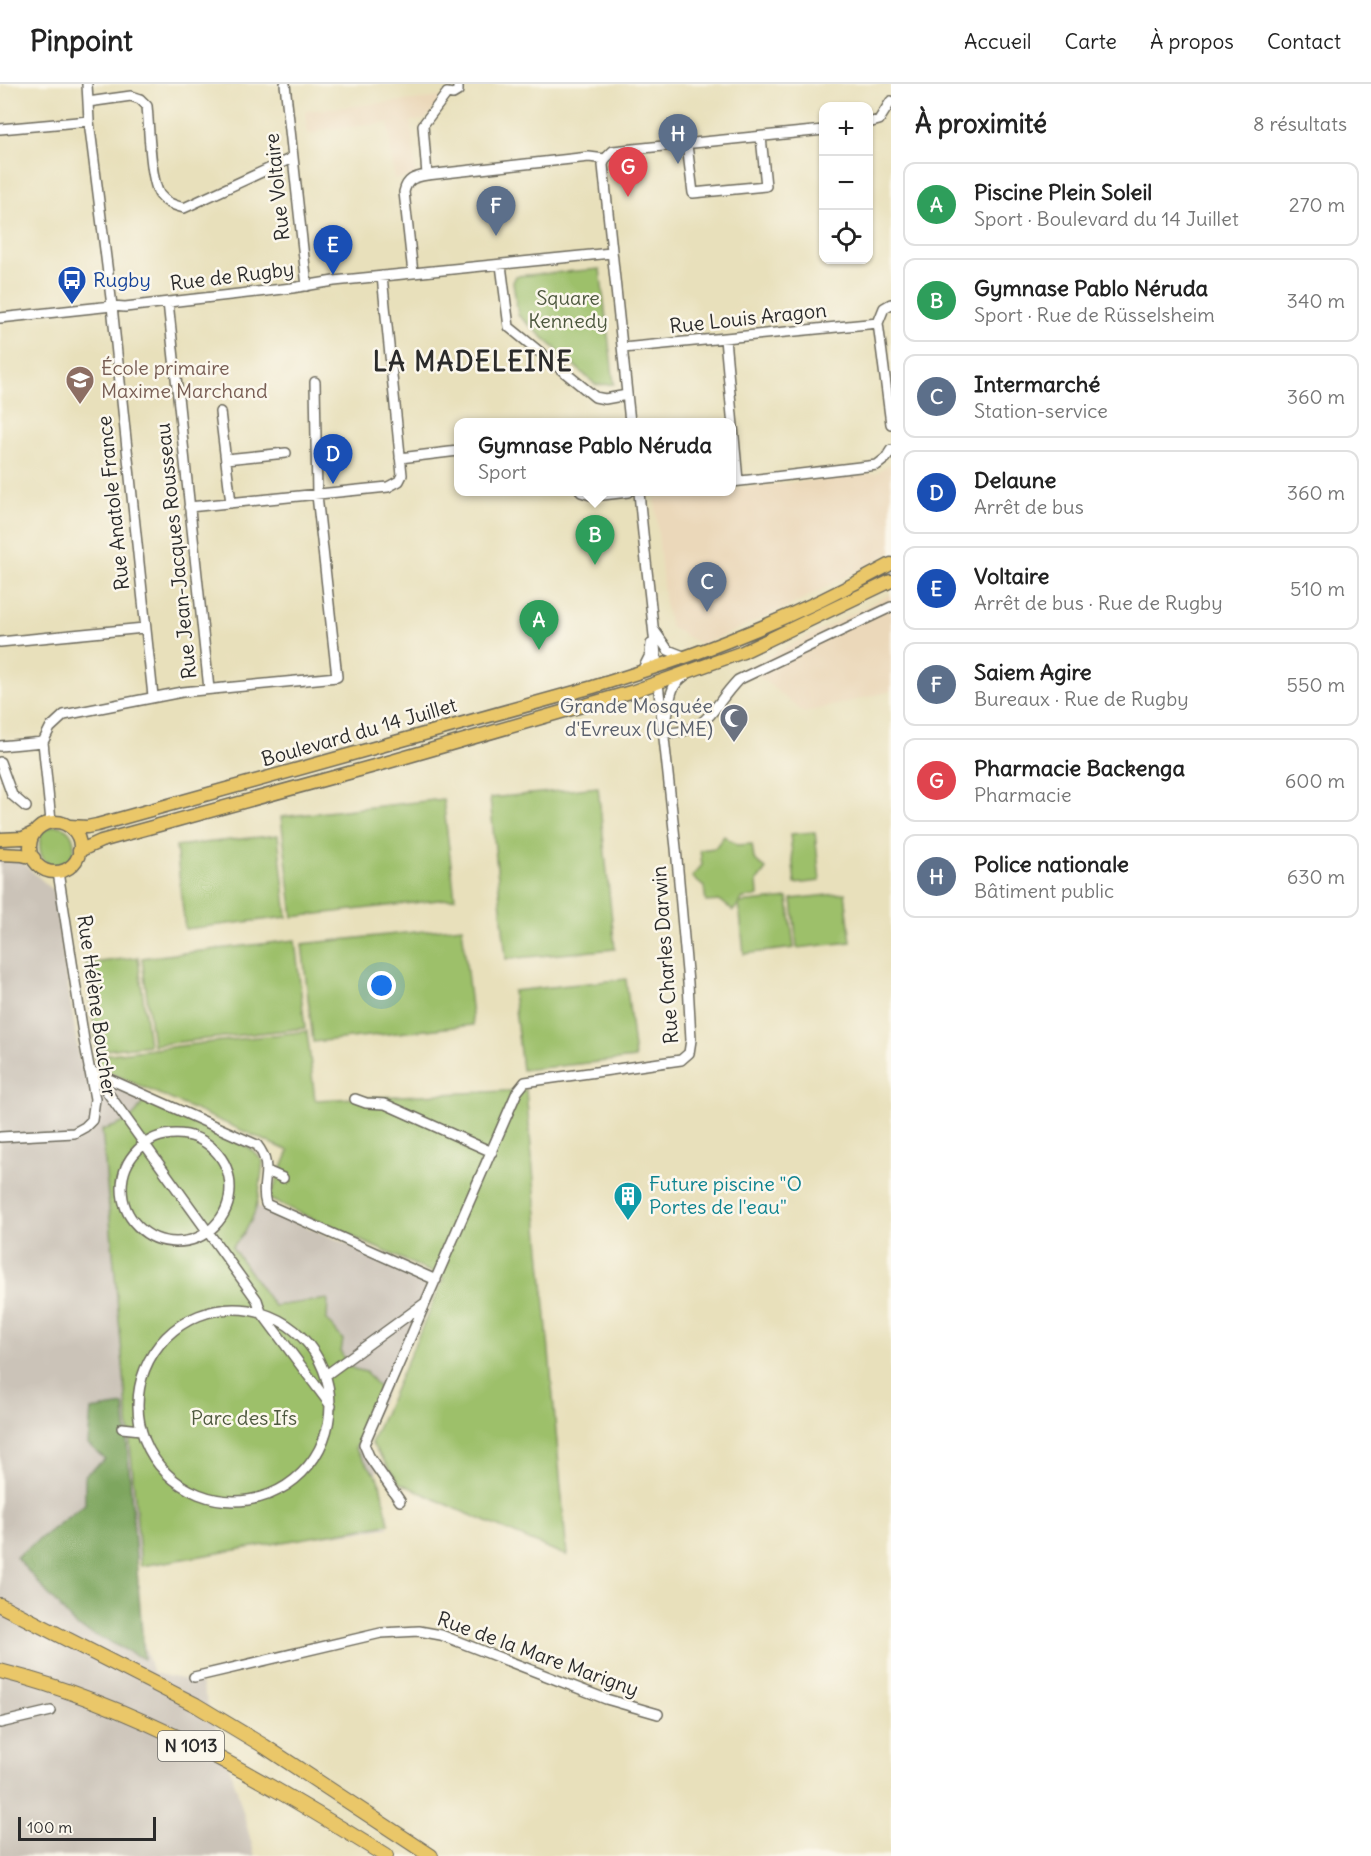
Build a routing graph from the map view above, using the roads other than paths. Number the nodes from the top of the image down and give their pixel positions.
1 (87, 84) edge
2 (285, 84) edge
3 (458, 84) edge
4 (445, 88) edge
5 (88, 102) junction
6 (891, 102) edge
7 (89, 121) junction
8 (873, 122) edge
9 (0, 129) edge
10 (819, 131) edge
11 (761, 137) junction
12 (687, 145) junction
13 (292, 158) junction
14 (605, 159) junction
15 (427, 175) junction
16 (611, 253) junction
17 (501, 265) junction
18 (413, 273) junction
19 (382, 276) junction
20 (307, 286) junction
21 (168, 302) junction
22 (891, 304) edge
23 (112, 306) junction
24 (0, 318) edge
25 (878, 323) junction
26 (724, 339) junction
27 (623, 348) junction
28 (315, 382) dead end
29 (627, 395) junction
30 (220, 412) dead end
31 (629, 418) edge
32 (730, 418) edge
33 (891, 424) edge
34 (891, 450) edge
35 (454, 452) edge
36 (286, 453) dead end
37 (400, 458) junction
38 (226, 459) junction
39 (736, 481) edge
40 (316, 495) junction
41 (639, 496) edge
42 (231, 503) junction
43 (189, 507) junction
44 (891, 564) edge
45 (891, 581) edge
46 (891, 607) edge
47 (144, 628) junction
48 (657, 634) junction
49 (0, 642) edge
50 (686, 657) junction
51 (657, 667) junction
52 (642, 671) junction
53 (689, 672) junction
54 (658, 683) junction
55 (209, 689) junction
56 (153, 696) junction
57 (663, 730) junction
58 (43, 742) junction
59 (0, 746) edge
60 (0, 762) edge
61 (26, 807) dead end
62 (51, 821) junction
63 (70, 826) junction
64 (33, 833) junction
65 (0, 839) edge
66 (79, 851) junction
67 (0, 854) edge
68 (34, 858) junction
69 (58, 872) junction
70 (90, 1070) junction
71 (355, 1099) dead end
72 (0, 1137) edge
73 (144, 1143) junction
74 (492, 1152) junction
75 (267, 1171) junction
76 (283, 1178) dead end
77 (208, 1232) junction
78 (436, 1280) junction
79 (427, 1302) junction
80 (261, 1312) junction
81 (326, 1375) junction
82 (331, 1406) junction
83 (122, 1428) dead end
84 (141, 1430) junction
85 (400, 1501) dead end
86 (0, 1605) edge
87 (0, 1671) edge
88 (194, 1677) dead end
89 (51, 1711) dead end
90 (658, 1714) dead end
91 (0, 1723) edge
92 (386, 1856) edge
93 (431, 1856) edge

1 - 5 street, Rue Anatole France
2 - 13 street, Rue Voltaire
3 - 4 street
4 - 15 street
5 - 7 street, Rue Anatole France
5 - 13 street
6 - 8 street
7 - 9 street
7 - 23 street, Rue Anatole France
10 - 11 street
11 - 12 street
11 - 12 street
12 - 14 street
13 - 20 street, Rue Voltaire
14 - 15 street
14 - 16 street
15 - 18 street
16 - 17 street, Rue de Rugby
16 - 27 street
17 - 18 street, Rue de Rugby
17 - 29 street
18 - 19 street, Rue de Rugby
19 - 20 street, Rue de Rugby
19 - 37 street
20 - 21 street, Rue de Rugby
21 - 23 street, Rue de Rugby
21 - 43 street, Rue Jean-Jacques Rousseau
22 - 25 street
23 - 24 street, Rue de Rugby
23 - 47 street, Rue Anatole France
25 - 26 street, Rue Louis Aragon
25 - 33 street
26 - 27 street, Rue Louis Aragon
26 - 32 street
27 - 29 street
28 - 40 street
29 - 31 street
30 - 38 street
34 - 39 street
35 - 37 street
36 - 38 street
37 - 40 street
38 - 42 street
40 - 42 street
40 - 55 street
41 - 48 street
42 - 43 street
43 - 55 street, Rue Jean-Jacques Rousseau
44 - 50 main road, Boulevard du 14 Juillet
45 - 53 main road, Boulevard du 14 Juillet
46 - 57 street
47 - 49 street
47 - 56 street, Rue Anatole France
48 - 50 street
48 - 51 street
48 - 52 street
50 - 51 main road, Boulevard du 14 Juillet
51 - 52 main road, Boulevard du 14 Juillet
51 - 54 main road
52 - 63 main road, Boulevard du 14 Juillet
53 - 54 main road, Boulevard du 14 Juillet
53 - 57 street
54 - 57 street
54 - 66 main road, Boulevard du 14 Juillet
55 - 56 street
56 - 58 street
57 - 74 street, Rue Charles Darwin
58 - 59 street
58 - 62 street
60 - 61 street
62 - 63 main road, Boulevard du 14 Juillet
62 - 64 main road
63 - 66 main road
64 - 65 main road
64 - 68 main road
66 - 69 main road, Boulevard du 14 Juillet
67 - 68 main road
68 - 69 main road
69 - 70 street, Rue Hélène Boucher
70 - 72 street, Rue Hélène Boucher
70 - 73 street
70 - 75 street
71 - 74 street
73 - 77 street
73 - 77 street
73 - 77 street
74 - 78 street, Rue Charles Darwin
75 - 76 street
75 - 78 street
77 - 80 street
78 - 79 street, Rue Charles Darwin
79 - 81 street
79 - 85 street, Rue Charles Darwin
80 - 81 street
80 - 82 street
80 - 84 street
81 - 82 street
82 - 84 street
83 - 84 street
86 - 93 highway, N 1013
87 - 92 highway, N 1013
88 - 90 street, Rue de la Mare Marigny
89 - 91 street

